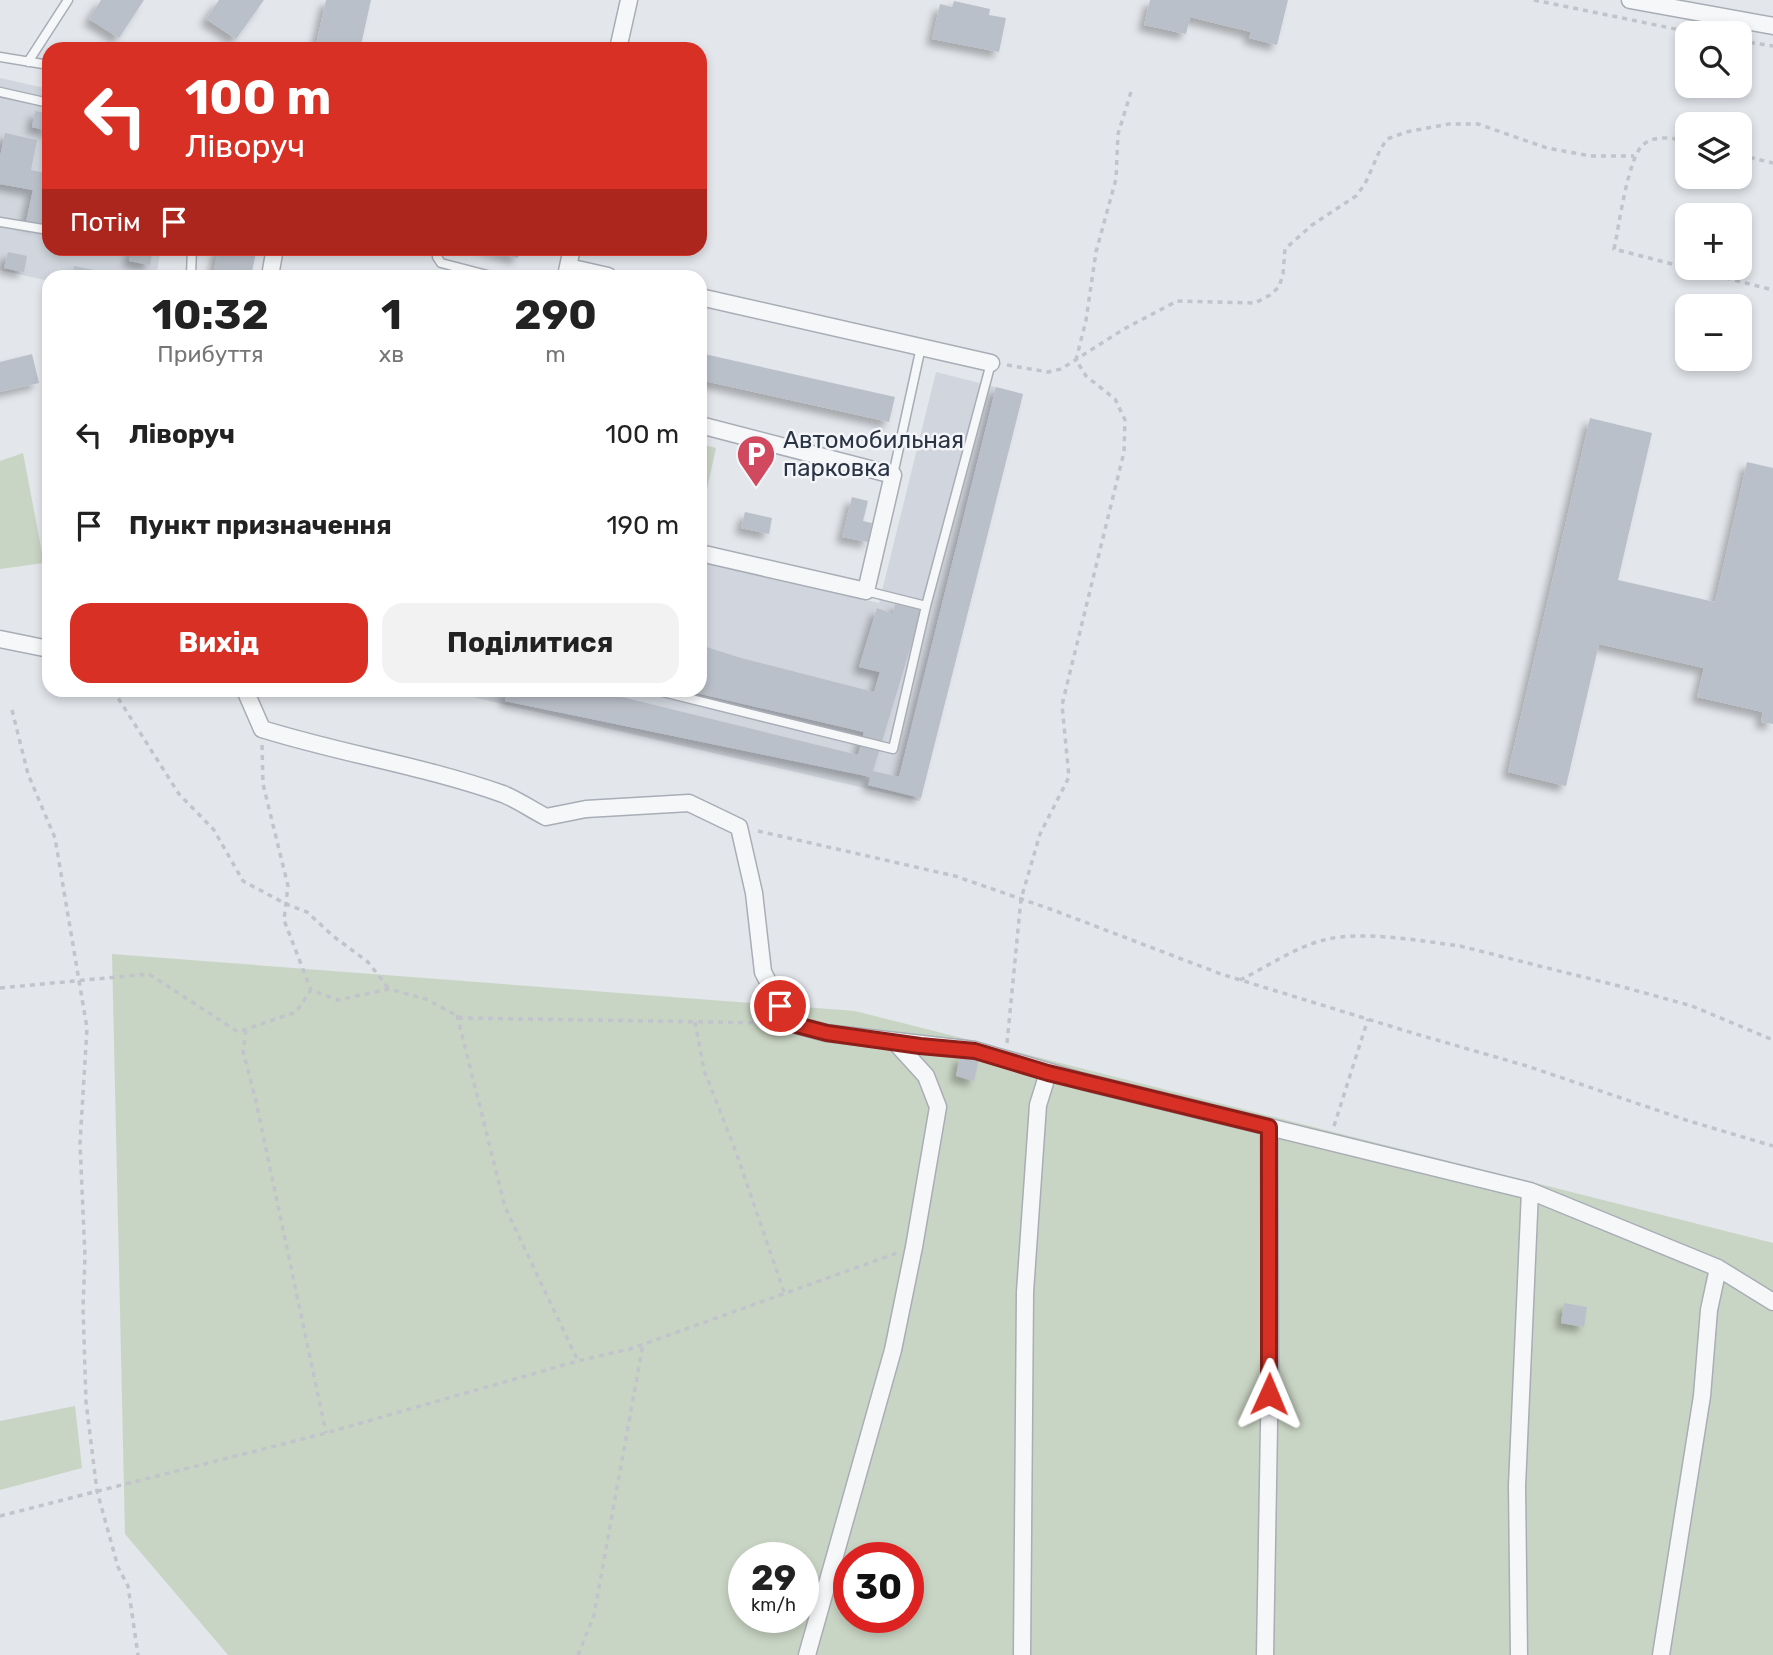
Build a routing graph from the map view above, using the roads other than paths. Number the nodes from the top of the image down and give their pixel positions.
1 (68, 0) edge
2 (629, 0) edge
3 (1630, 0) edge
4 (1773, 26) edge
5 (620, 42) edge
6 (0, 57) edge
7 (28, 62) junction
8 (42, 64) edge
9 (0, 92) edge
10 (42, 101) edge
11 (0, 222) edge
12 (42, 229) edge
13 (438, 256) edge
14 (466, 270) edge
15 (707, 299) edge
16 (921, 347) junction
17 (991, 363) joint
18 (707, 427) edge
19 (892, 475) junction
20 (707, 555) edge
21 (866, 591) junction
22 (926, 606) junction
23 (0, 639) edge
24 (42, 648) edge
25 (248, 697) edge
26 (684, 697) edge
27 (896, 1042) junction
28 (1048, 1073) junction
29 (1269, 1127) junction
30 (1530, 1191) junction
31 (1718, 1268) junction
32 (1773, 1302) edge
33 (807, 1655) edge
34 (1022, 1655) edge
35 (1265, 1655) edge
36 (1519, 1655) edge
37 (1661, 1655) edge

1 - 7 lane
2 - 5 street
3 - 4 street
6 - 7 lane
7 - 8 lane
9 - 10 lane
11 - 12 lane
13 - 14 lane
15 - 16 street
16 - 17 street
16 - 19 lane
17 - 22 lane
18 - 19 street
19 - 21 street
20 - 21 street
21 - 22 lane
22 - 26 lane
23 - 24 street
25 - 27 street
27 - 28 street
27 - 33 street
28 - 29 street
28 - 34 street
29 - 30 street
29 - 35 street
30 - 31 street
30 - 36 street
31 - 32 street
31 - 37 street

